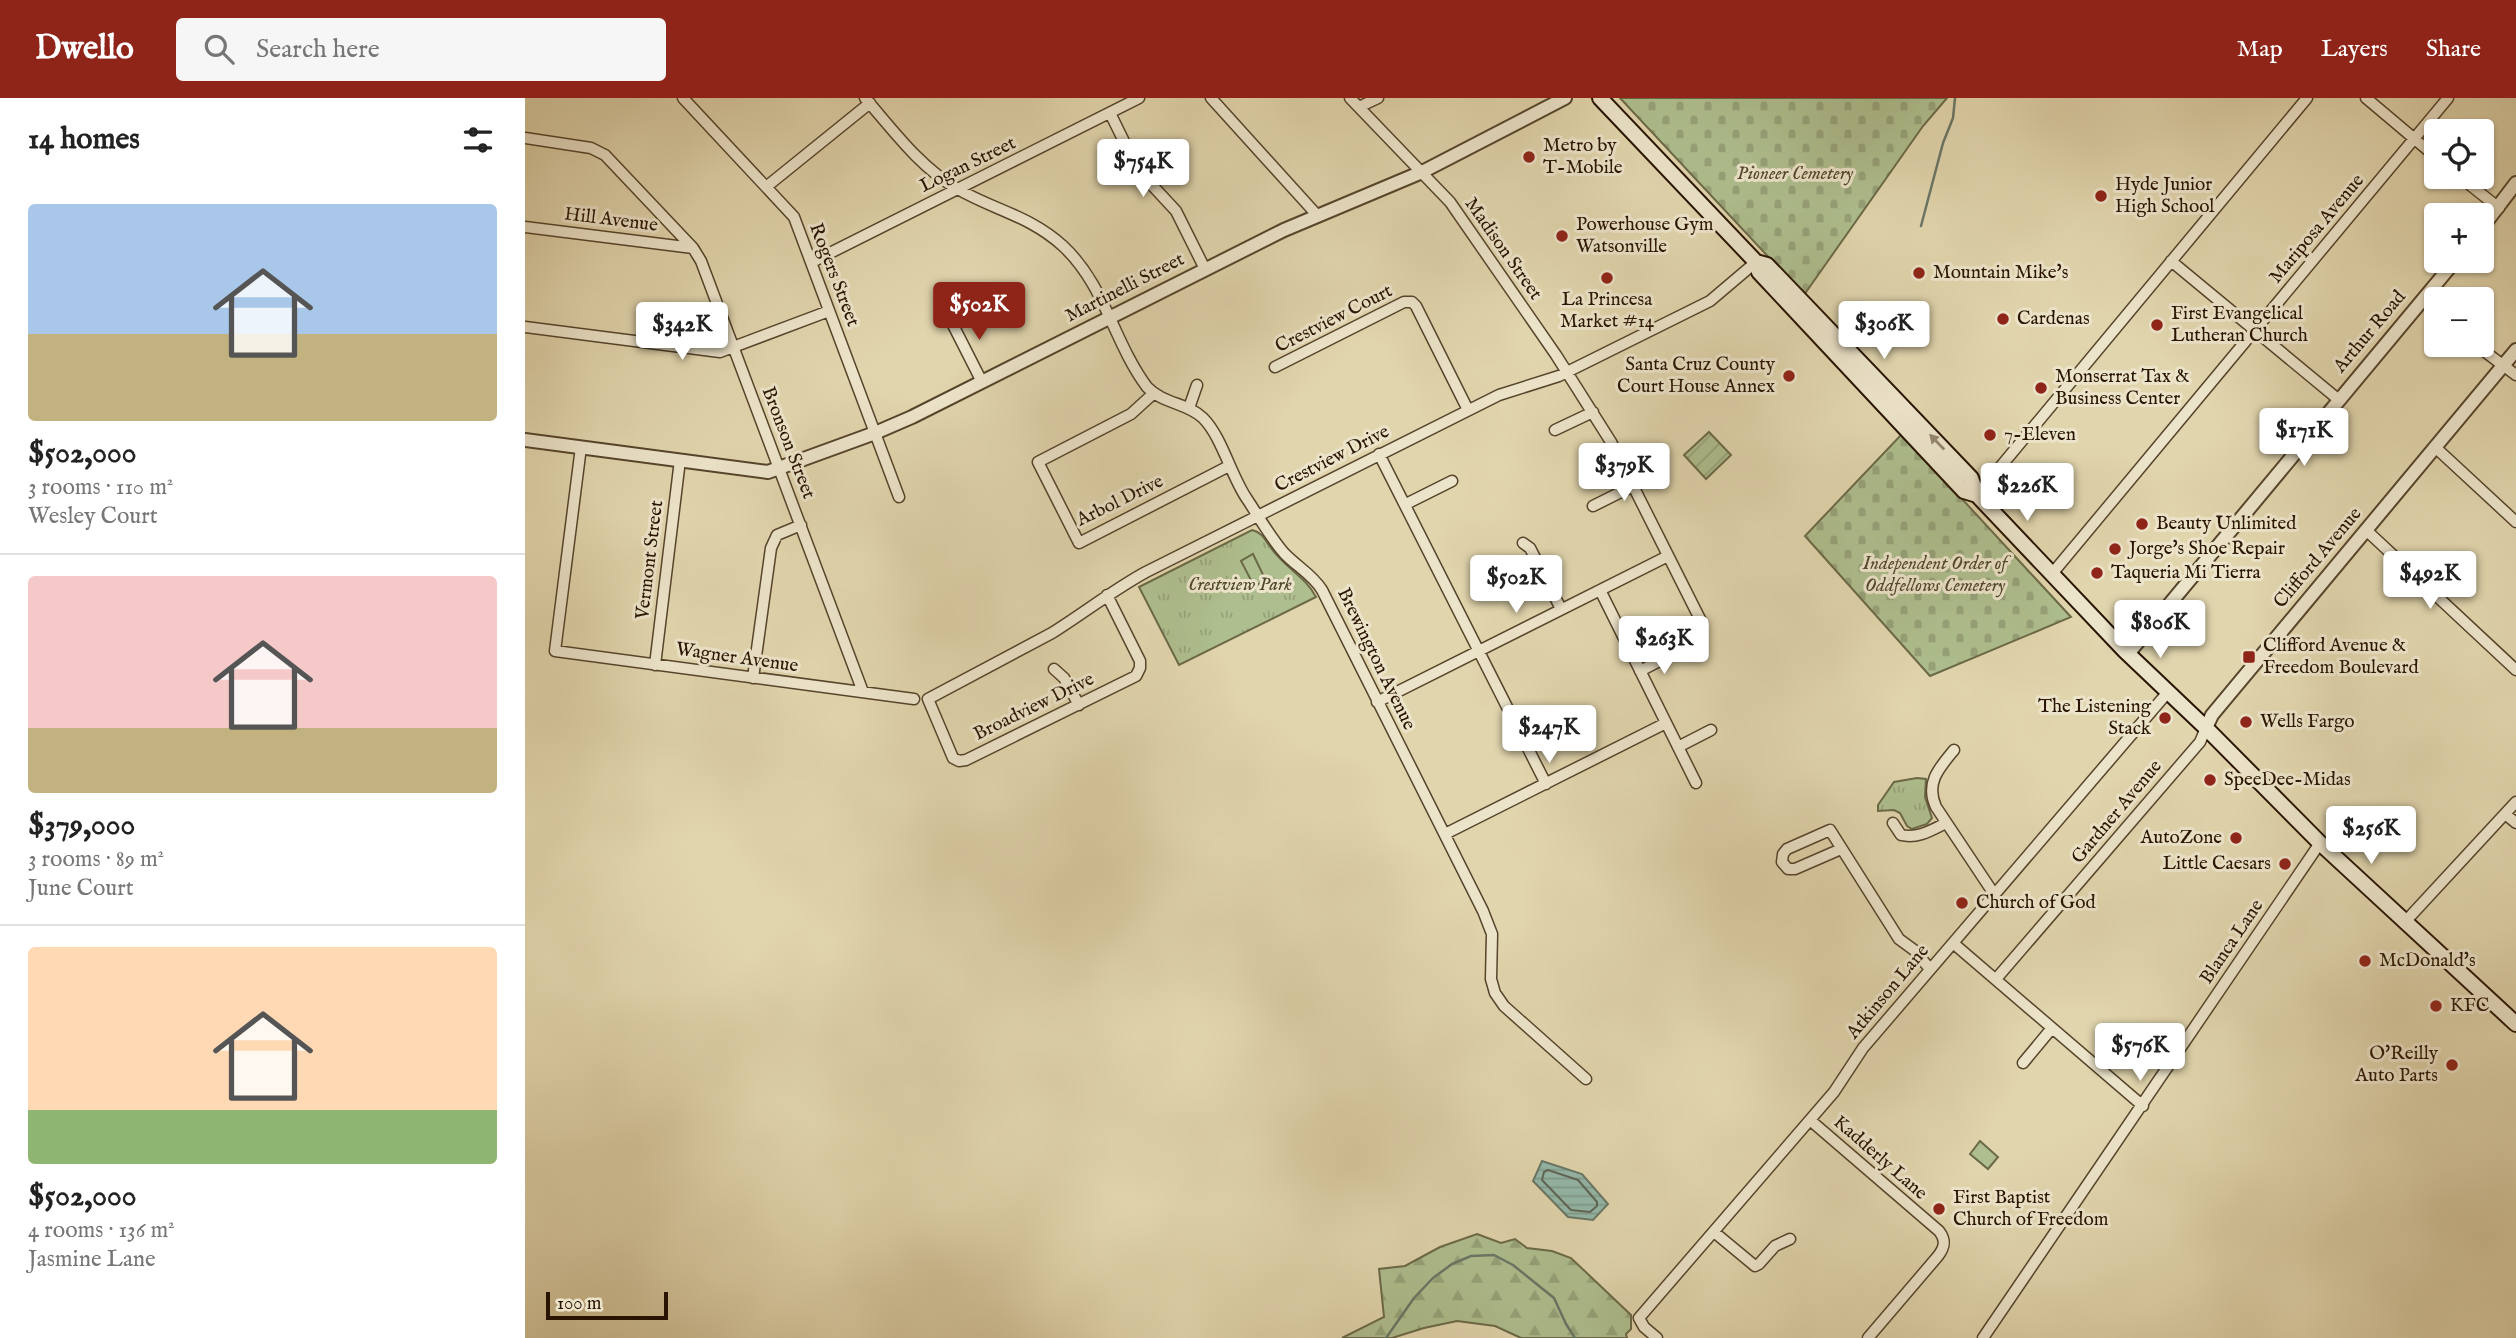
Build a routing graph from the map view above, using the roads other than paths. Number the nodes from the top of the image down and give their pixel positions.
1 (684, 98) edge
2 (1139, 98) edge
3 (1211, 98) edge
4 (1350, 98) edge
5 (1378, 98) edge
6 (1565, 98) edge
7 (1601, 98) edge
8 (2307, 98) edge
9 (2365, 98) edge
10 (2448, 98) edge
11 (868, 101) edge
12 (1359, 107) junction
13 (1110, 113) junction
14 (525, 138) edge
15 (2414, 139) junction
16 (2424, 147) edge
17 (1422, 172) junction
18 (2516, 183) edge
19 (766, 187) junction
20 (958, 189) junction
21 (2475, 189) edge
22 (2498, 208) junction
23 (2494, 213) edge
24 (1317, 215) junction
25 (525, 227) edge
26 (693, 248) junction
27 (2171, 261) junction
28 (812, 262) junction
29 (1756, 262) junction
30 (1205, 269) junction
31 (2445, 273) edge
32 (2422, 300) joint
33 (829, 311) junction
34 (948, 315) dead end
35 (1111, 318) junction
36 (525, 327) edge
37 (2255, 330) junction
38 (734, 347) junction
39 (2516, 349) edge
40 (2492, 357) edge
41 (2503, 365) junction
42 (1275, 368) dead end
43 (1567, 372) junction
44 (2516, 375) edge
45 (982, 382) junction
46 (1197, 386) dead end
47 (1154, 393) junction
48 (2339, 400) junction
49 (1189, 408) junction
50 (1468, 410) junction
51 (1593, 412) junction
52 (1555, 430) dead end
53 (875, 433) junction
54 (525, 440) edge
55 (581, 447) junction
56 (2435, 447) junction
57 (1379, 454) junction
58 (680, 460) junction
59 (1229, 467) junction
60 (779, 468) junction
61 (1452, 481) dead end
62 (1633, 486) junction
63 (1977, 495) junction
64 (899, 498) dead end
65 (1406, 504) junction
66 (1593, 506) dead end
67 (1258, 516) junction
68 (2516, 522) edge
69 (800, 525) junction
70 (2366, 530) junction
71 (1523, 543) dead end
72 (1668, 556) junction
73 (2051, 575) junction
74 (1600, 590) junction
75 (1107, 595) junction
76 (1561, 609) junction
77 (1702, 623) dead end
78 (1479, 651) junction
79 (1673, 654) dead end
80 (2128, 654) junction
81 (655, 665) junction
82 (1055, 669) dead end
83 (2516, 670) edge
84 (1640, 671) junction
85 (753, 678) junction
86 (863, 692) junction
87 (2168, 692) junction
88 (914, 699) dead end
89 (929, 699) joint
90 (1377, 702) junction
91 (1079, 705) junction
92 (1666, 723) junction
93 (2206, 728) junction
94 (1711, 730) dead end
95 (1678, 747) junction
96 (1954, 750) dead end
97 (1696, 783) dead end
98 (1546, 784) junction
99 (2516, 802) edge
100 (2505, 814) junction
101 (1893, 822) dead end
102 (1947, 823) junction
103 (2516, 823) edge
104 (1445, 834) junction
105 (2320, 843) junction
106 (1841, 849) junction
107 (1994, 894) junction
108 (2405, 923) junction
109 (1953, 943) junction
110 (1930, 969) junction
111 (1996, 979) junction
112 (2516, 1024) edge
113 (2052, 1028) junction
114 (2023, 1063) dead end
115 (1586, 1079) dead end
116 (2143, 1106) junction
117 (1809, 1120) junction
118 (1714, 1232) junction
119 (1790, 1240) dead end
120 (1657, 1338) edge
121 (1868, 1338) edge
122 (1983, 1338) edge

1 - 19 street, Rogers Street
2 - 13 street, Logan Street
3 - 24 street
4 - 12 street, Madison Street
5 - 12 street
6 - 17 street, Martinelli Street
7 - 29 main road
8 - 27 street
9 - 15 street
10 - 15 street, Mariposa Avenue
11 - 19 street
11 - 20 street
12 - 17 street, Madison Street
13 - 20 street, Logan Street
13 - 30 street
14 - 26 street, Bronson Street
15 - 16 street
15 - 37 street, Mariposa Avenue
17 - 24 street, Martinelli Street
17 - 43 street, Madison Street
18 - 22 street
19 - 28 street, Rogers Street
20 - 28 street, Logan Street
20 - 35 street
21 - 22 street
22 - 23 street
24 - 30 street, Martinelli Street
25 - 26 street, Hill Avenue
26 - 38 street, Bronson Street
27 - 37 street
27 - 63 street
28 - 33 street, Rogers Street
29 - 43 street, Crestview Drive
29 - 63 main road
30 - 35 street, Martinelli Street
31 - 32 street, Arthur Road
32 - 48 street, Arthur Road
33 - 38 street
33 - 53 street, Rogers Street
34 - 45 street
35 - 45 street, Martinelli Street
35 - 47 street
36 - 38 street
37 - 48 street
37 - 73 street, Mariposa Avenue
38 - 60 street, Bronson Street
39 - 41 street, Clifford Avenue
40 - 41 street
41 - 44 street
41 - 56 street, Clifford Avenue
42 - 50 street, Crestview Court
43 - 50 street, Crestview Drive
43 - 51 street, Madison Street
45 - 53 street, Martinelli Street
46 - 49 street
47 - 49 street, Brewington Avenue
47 - 59 street, Arbol Drive
48 - 80 street, Arthur Road
49 - 59 street, Brewington Avenue
50 - 57 street, Crestview Drive
51 - 52 street
51 - 62 street, Madison Street
53 - 60 street, Martinelli Street
53 - 64 street, Rogers Street
54 - 55 street, Martinelli Street
55 - 58 street, Martinelli Street
55 - 81 street, Wagner Avenue
56 - 68 street
56 - 70 street, Clifford Avenue
57 - 65 street
57 - 67 street, Crestview Drive
58 - 60 street, Martinelli Street
58 - 81 street, Vermont Street
59 - 67 street, Brewington Avenue
60 - 69 street, Bronson Street
61 - 65 street
62 - 66 street
62 - 72 street, Madison Street
63 - 73 main road
65 - 78 street
67 - 75 street, Crestview Drive
67 - 90 street, Brewington Avenue
69 - 85 street
69 - 86 street, Bronson Street
70 - 83 street
70 - 93 street, Clifford Avenue
71 - 76 street
72 - 74 street
72 - 77 street, Madison Street
73 - 80 main road
74 - 76 street
74 - 84 street
75 - 89 street, Crestview Drive
75 - 91 street, Broadview Drive
76 - 78 street
78 - 90 street
78 - 98 street
79 - 84 street
80 - 87 main road
81 - 85 street, Wagner Avenue
82 - 91 street
84 - 92 street
85 - 86 street, Wagner Avenue
86 - 88 street, Wagner Avenue
87 - 93 main road
87 - 107 street, Atkinson Lane
89 - 91 street, Broadview Drive
90 - 104 street, Brewington Avenue
92 - 95 street
92 - 98 street
93 - 105 main road
93 - 111 street, Gardner Avenue
94 - 95 street
95 - 97 street
96 - 102 street
98 - 104 street
99 - 100 street
100 - 103 street
100 - 108 street
101 - 102 street
102 - 107 street
104 - 115 street, Brewington Avenue
105 - 108 main road
105 - 116 street, Blanca Lane
106 - 106 street
106 - 110 street
107 - 109 street, Atkinson Lane
108 - 112 main road
109 - 110 street, Atkinson Lane
109 - 111 street
110 - 117 street, Atkinson Lane
111 - 113 street
113 - 114 street
113 - 116 street
116 - 122 street, Blanca Lane
117 - 118 street, Atkinson Lane
117 - 121 street, Kadderly Lane
118 - 119 street
118 - 120 street, Atkinson Lane

